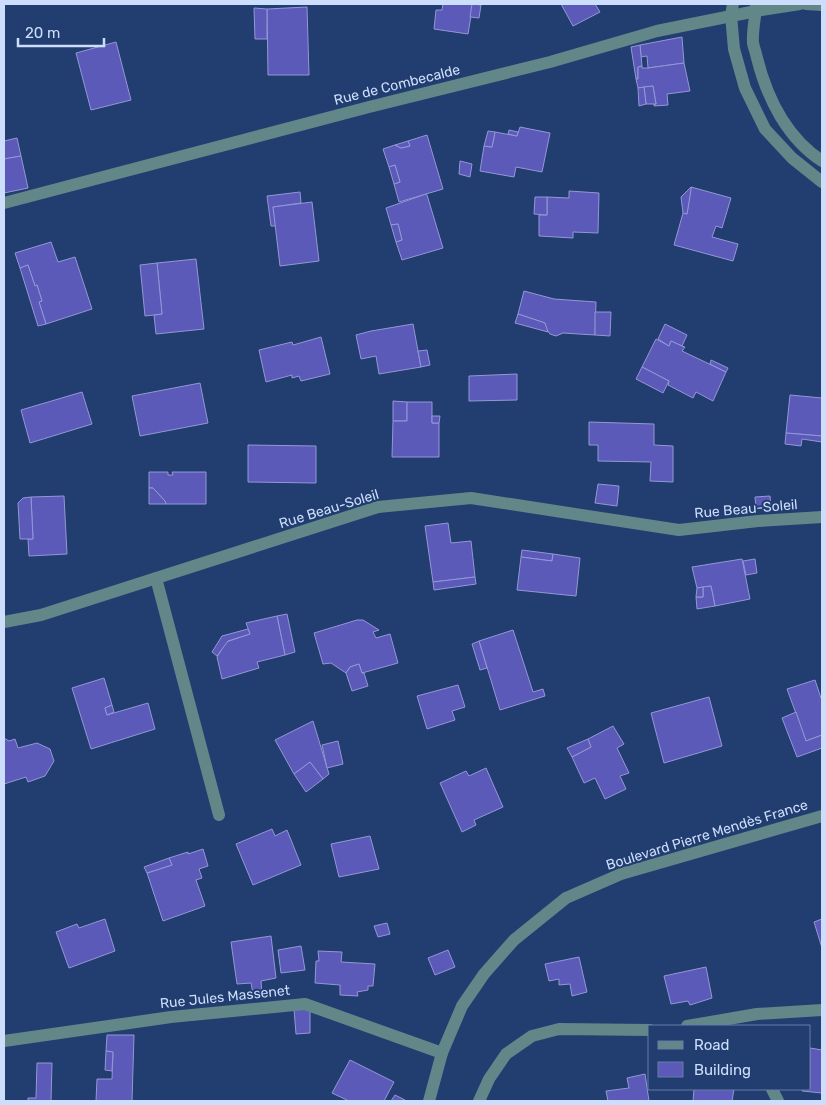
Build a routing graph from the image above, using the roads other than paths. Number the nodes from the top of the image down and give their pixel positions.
1 (800, 4) edge
2 (806, 4) edge
3 (822, 5) edge
4 (756, 7) edge
5 (732, 10) edge
6 (822, 161) edge
7 (822, 182) edge
8 (4, 203) edge
9 (822, 517) edge
10 (156, 578) junction
11 (4, 622) edge
12 (219, 815) dead end
13 (822, 816) edge
14 (822, 1010) edge
15 (758, 1020) edge
16 (699, 1025) edge
17 (648, 1030) edge
18 (4, 1041) edge
19 (442, 1053) junction
20 (429, 1101) edge
21 (479, 1101) edge

1 - 4 street, Rue de Combecalde
2 - 3 street
4 - 5 street, Rue de Combecalde
4 - 6 street
5 - 7 street
5 - 8 street, Rue de Combecalde
9 - 10 street, Rue Beau-Soleil
10 - 11 street, Rue Beau-Soleil
10 - 12 street
13 - 19 street, Boulevard Pierre Mendès France
14 - 15 street
15 - 16 street
17 - 21 street
18 - 19 street, Rue Jules Massenet
19 - 20 street, Boulevard Pierre Mendès France

